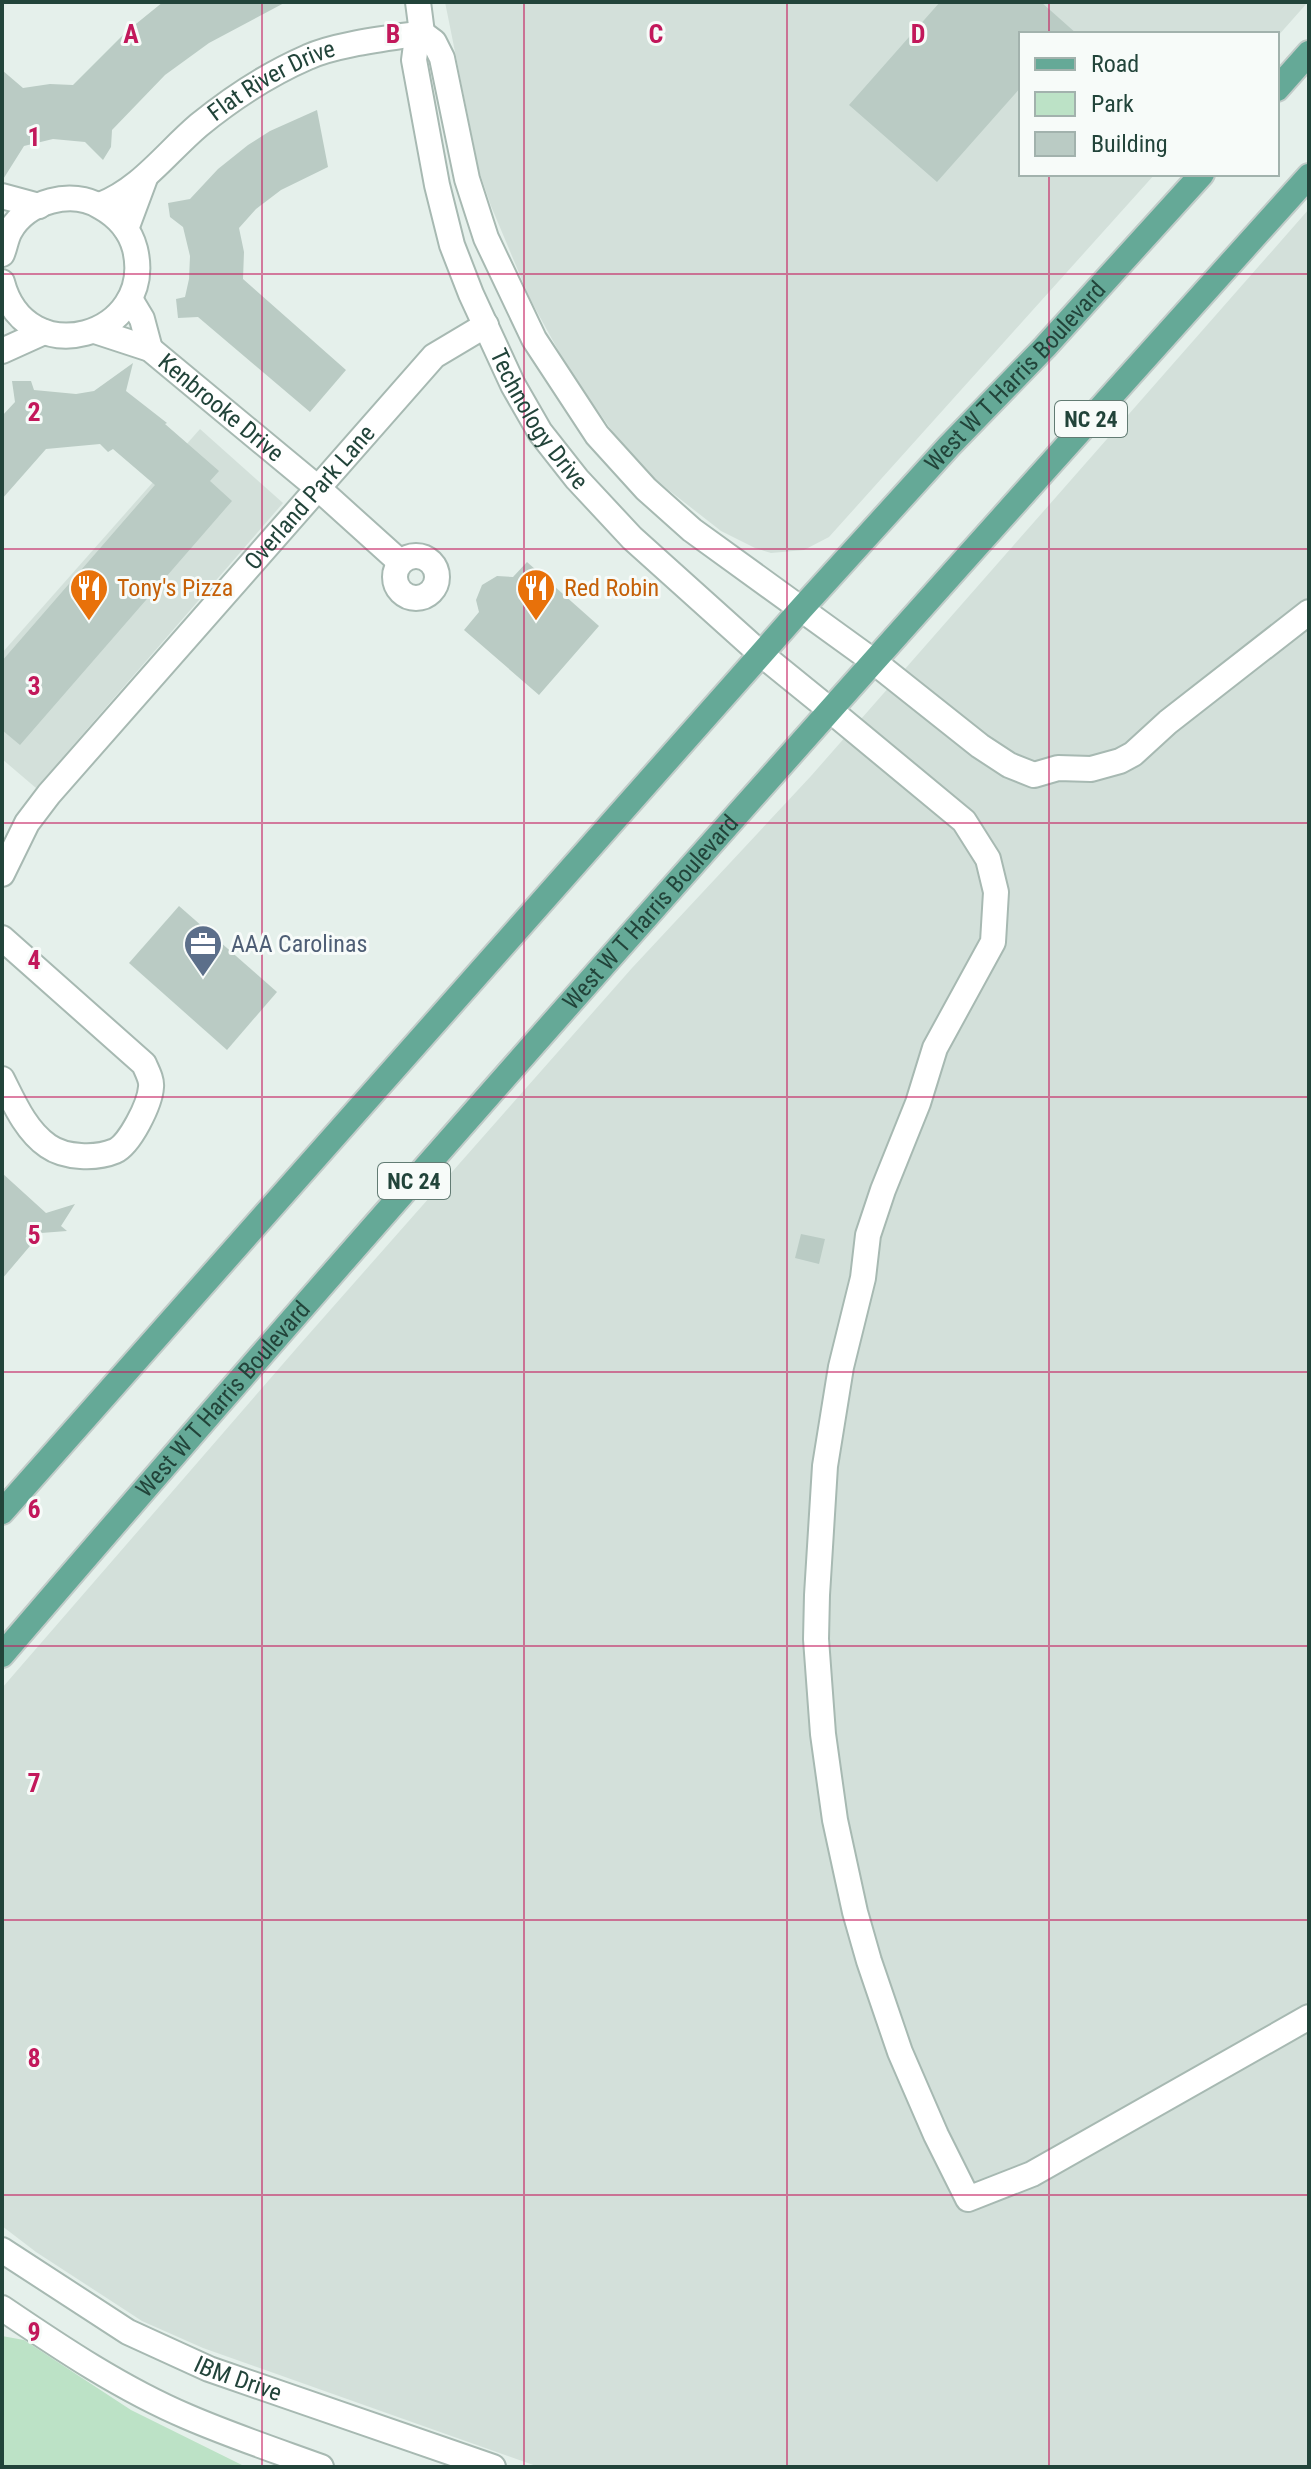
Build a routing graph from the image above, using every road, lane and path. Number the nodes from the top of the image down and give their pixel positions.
1 (418, 2) edge
2 (422, 33) junction
3 (1309, 53) edge
4 (1279, 87) edge
5 (1200, 176) edge
6 (1309, 176) edge
7 (145, 178) junction
8 (2, 196) edge
9 (100, 205) junction
10 (39, 206) junction
11 (126, 229) junction
12 (3, 246) edge
13 (3, 295) edge
14 (130, 299) junction
15 (486, 325) junction
16 (95, 331) junction
17 (44, 332) junction
18 (150, 349) junction
19 (2, 351) edge
20 (319, 489) junction
21 (400, 562) dead end
22 (801, 609) junction
23 (1309, 612) edge
24 (761, 654) junction
25 (873, 661) junction
26 (830, 710) junction
27 (2, 874) edge
28 (2, 938) edge
29 (2, 1079) edge
30 (2, 1512) edge
31 (2, 1655) edge
32 (1309, 2017) edge
33 (4, 2255) edge
34 (2, 2308) edge
35 (14, 2323) edge
36 (321, 2467) edge
37 (493, 2467) edge

1 - 2 street, Technology Drive
2 - 7 street, Flat River Drive
2 - 15 street, Technology Drive
2 - 22 street, Technology Drive
3 - 4 main road
5 - 22 main road, West W T Harris Boulevard
6 - 25 main road, West W T Harris Boulevard / NC 24
7 - 9 street, Flat River Drive
7 - 11 street, Flat River Drive
8 - 10 street
9 - 10 street
9 - 11 street
10 - 12 street
11 - 14 street
13 - 17 street
14 - 16 street
14 - 18 street, Kenbrooke Drive
15 - 20 street, Overland Park Lane
15 - 24 street, Technology Drive
16 - 17 street
16 - 18 street, Kenbrooke Drive
17 - 19 street
18 - 20 street, Kenbrooke Drive
20 - 21 street, Kenbrooke Drive
20 - 27 street, Overland Park Lane
22 - 24 main road, West W T Harris Boulevard
22 - 25 street, Technology Drive
23 - 25 street, Technology Drive
24 - 26 street, Technology Drive
24 - 30 main road, West W T Harris Boulevard
25 - 26 main road, West W T Harris Boulevard / NC 24
26 - 31 main road, West W T Harris Boulevard / NC 24
26 - 32 street, Technology Drive
28 - 29 street
33 - 37 street, IBM Drive
34 - 35 street
35 - 36 street

